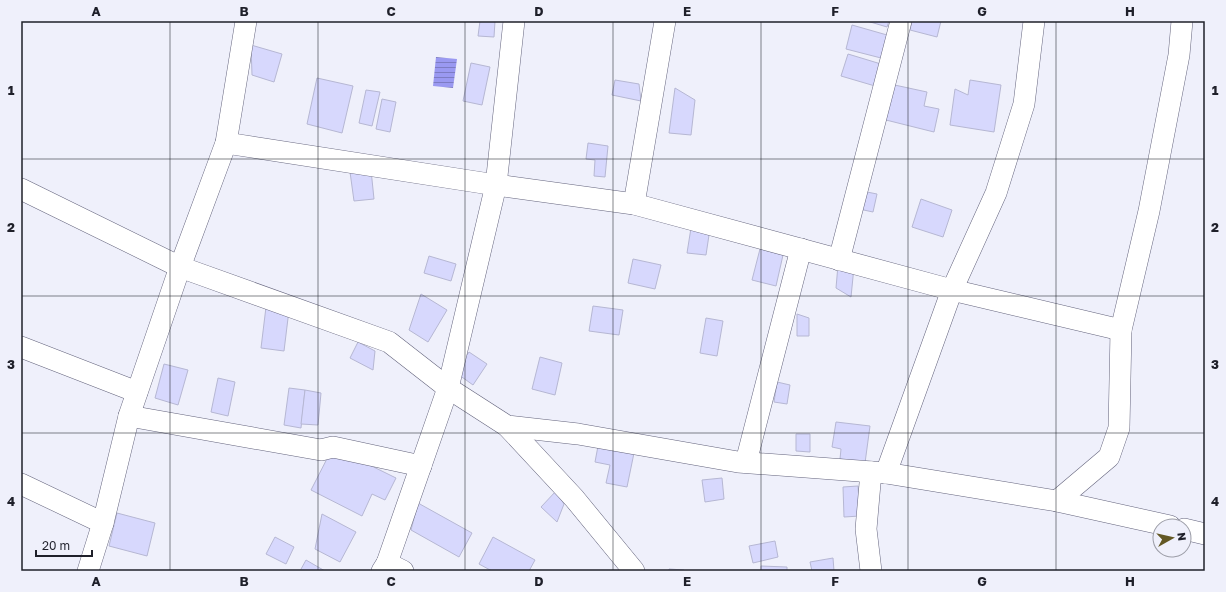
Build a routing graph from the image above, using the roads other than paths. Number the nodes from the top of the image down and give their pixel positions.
1 (246, 21) edge
2 (514, 21) edge
3 (664, 21) edge
4 (901, 21) edge
5 (1034, 21) edge
6 (1182, 21) edge
7 (226, 143) junction
8 (496, 185) junction
9 (21, 189) edge
10 (634, 204) junction
11 (801, 250) junction
12 (839, 260) junction
13 (180, 267) junction
14 (952, 290) junction
15 (1121, 330) junction
16 (21, 347) edge
17 (448, 388) junction
18 (137, 392) junction
19 (129, 416) junction
20 (507, 426) junction
21 (746, 462) junction
22 (421, 466) junction
23 (879, 473) junction
24 (21, 484) edge
25 (1057, 501) junction
26 (1152, 522) edge
27 (103, 523) junction
28 (1192, 531) edge
29 (1205, 534) edge
30 (391, 568) edge
31 (88, 571) edge
32 (634, 571) edge
33 (871, 571) edge

1 - 7 street
2 - 8 street
3 - 10 street
4 - 12 street
5 - 14 street
6 - 15 street
7 - 8 street
7 - 13 street
8 - 10 street
8 - 17 street
9 - 13 street
10 - 11 street
11 - 12 street
11 - 21 street
12 - 14 street
13 - 17 street
13 - 18 street
14 - 15 street
14 - 23 street
15 - 25 street
16 - 18 street
17 - 20 street
17 - 22 street
18 - 19 street
19 - 22 street
19 - 27 street
20 - 21 street
20 - 32 street
21 - 23 street
22 - 30 street
23 - 25 street
23 - 33 street
24 - 27 street
25 - 26 street
27 - 31 street
28 - 29 street

